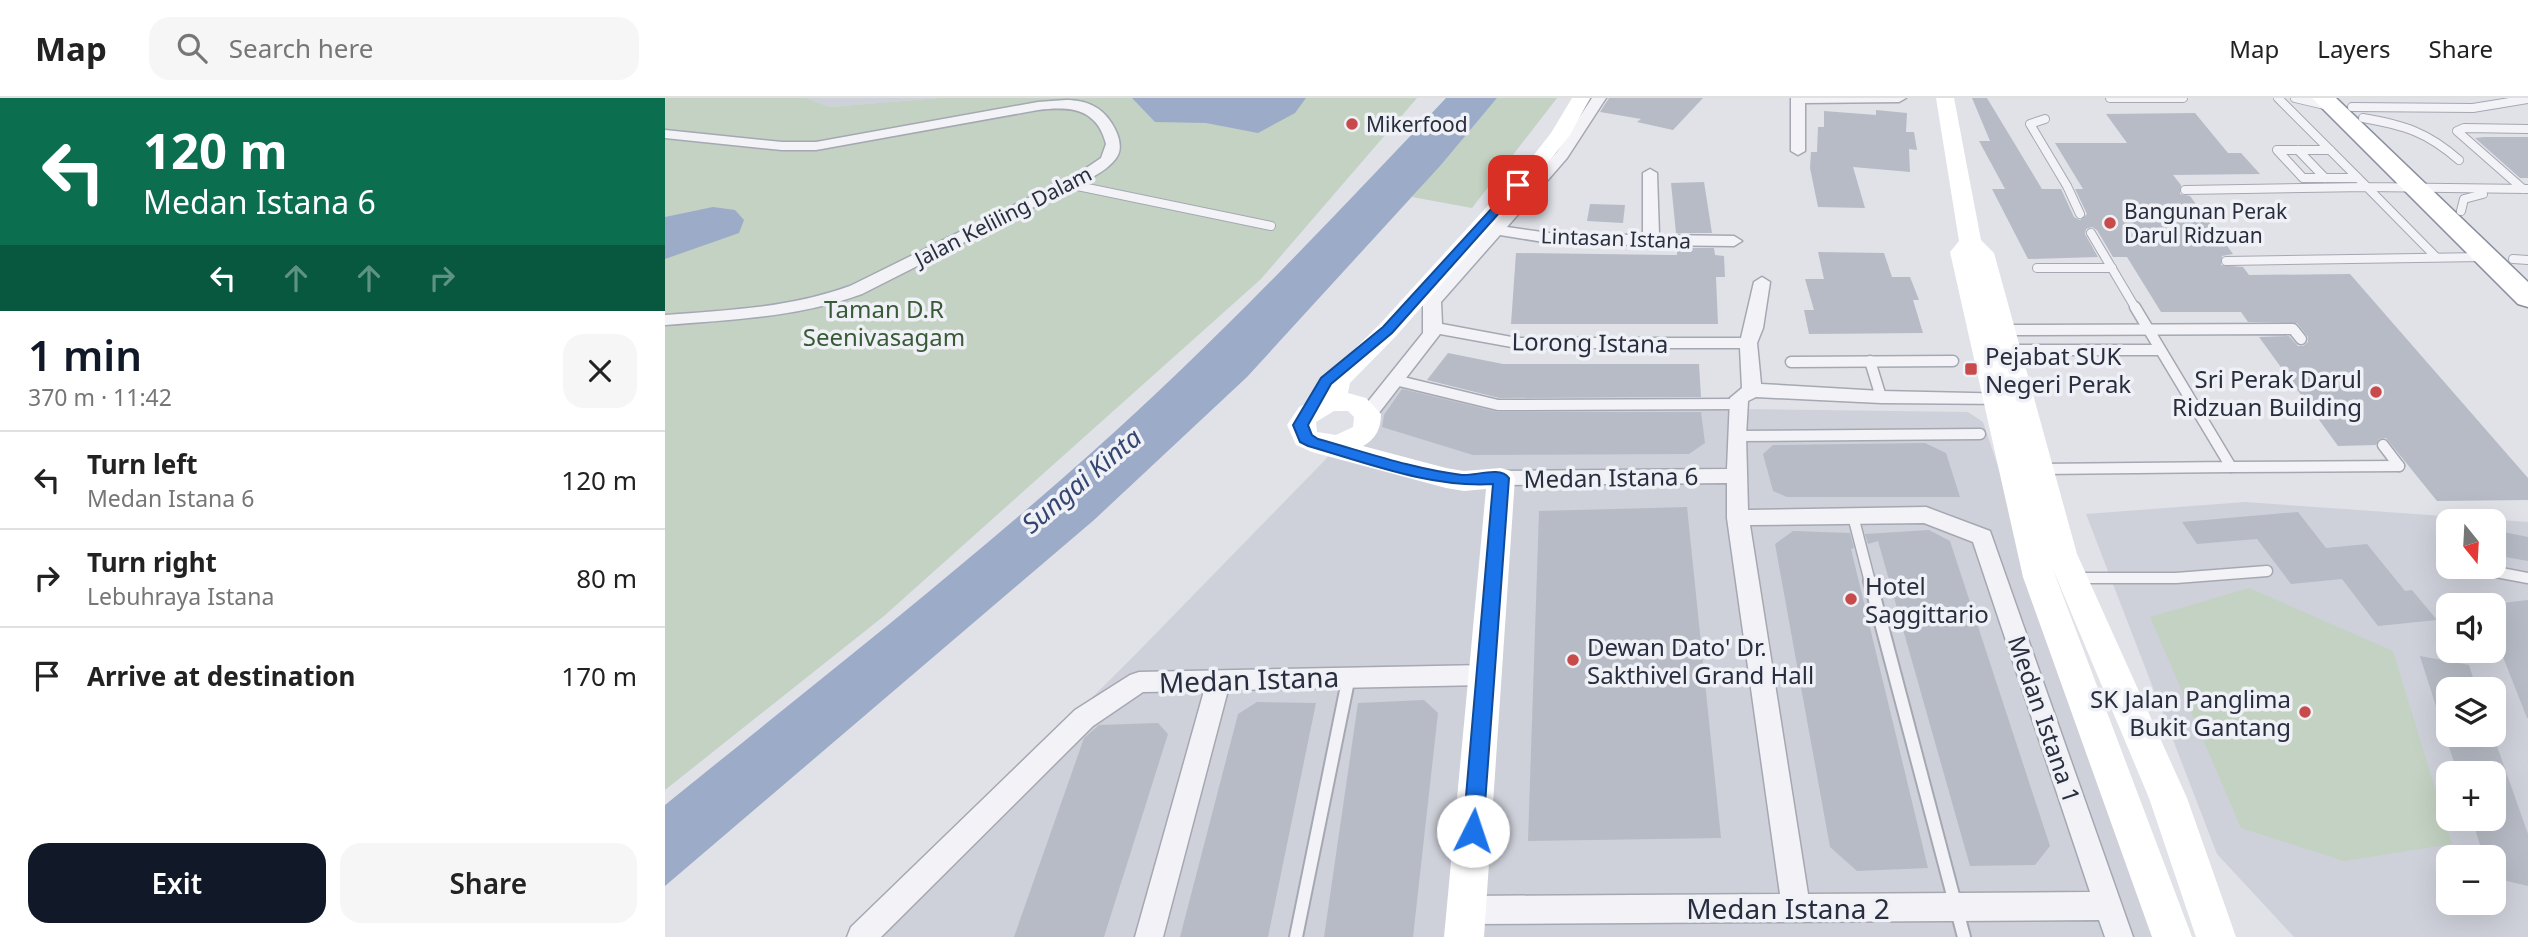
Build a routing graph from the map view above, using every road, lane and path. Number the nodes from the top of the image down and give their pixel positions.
1 (1581, 98) edge
2 (1599, 98) edge
3 (1798, 98) edge
4 (1899, 98) edge
5 (1945, 98) edge
6 (2110, 98) edge
7 (2183, 98) edge
8 (2278, 98) edge
9 (2295, 98) edge
10 (2405, 98) edge
11 (2528, 99) edge
12 (2342, 105) edge
13 (2398, 107) junction
14 (2045, 119) dead end
15 (2528, 129) edge
16 (665, 134) edge
17 (692, 136) junction
18 (665, 147) edge
19 (1798, 150) dead end
20 (2298, 150) junction
21 (2330, 150) junction
22 (2459, 160) dead end
23 (1650, 173) dead end
24 (2325, 178) junction
25 (2357, 178) junction
26 (1068, 184) junction
27 (2423, 186) junction
28 (2367, 187) junction
29 (2185, 190) dead end
30 (2526, 191) edge
31 (2461, 211) junction
32 (2080, 214) dead end
33 (1271, 226) dead end
34 (1498, 230) junction
35 (2091, 233) dead end
36 (1651, 240) junction
37 (1734, 241) dead end
38 (2436, 257) junction
39 (2226, 261) dead end
40 (2514, 262) edge
41 (2037, 268) dead end
42 (2112, 268) junction
43 (1762, 282) dead end
44 (2528, 299) edge
45 (665, 320) edge
46 (1434, 328) junction
47 (2096, 330) junction
48 (2147, 330) junction
49 (2301, 339) dead end
50 (1993, 340) junction
51 (1748, 343) junction
52 (1369, 347) junction
53 (2105, 350) junction
54 (2159, 350) junction
55 (1953, 361) dead end
56 (1791, 362) dead end
57 (1870, 362) junction
58 (1395, 380) junction
59 (1744, 397) junction
60 (1881, 397) junction
61 (2007, 398) junction
62 (1339, 401) junction
63 (1309, 412) junction
64 (1366, 422) junction
65 (1980, 434) dead end
66 (1736, 436) junction
67 (1322, 445) junction
68 (2383, 445) dead end
69 (2231, 467) junction
70 (2039, 469) junction
71 (1736, 476) junction
72 (1501, 478) junction
73 (1853, 516) junction
74 (1738, 518) junction
75 (2267, 571) dead end
76 (2506, 574) edge
77 (2055, 577) junction
78 (2528, 578) edge
79 (1485, 675) junction
80 (1349, 677) junction
81 (1219, 679) junction
82 (2168, 798) junction
83 (2109, 906) junction
84 (1957, 907) junction
85 (1796, 908) junction
86 (1466, 923) edge
87 (861, 937) edge
88 (1149, 937) edge
89 (1296, 937) edge
90 (1964, 937) edge
91 (2119, 937) edge
92 (2172, 937) edge
93 (2189, 937) edge
94 (2216, 937) edge
95 (2235, 937) edge

1 - 52 main road
2 - 34 street
3 - 4 street
3 - 19 street
5 - 50 main road
6 - 7 lane
8 - 21 lane
9 - 12 lane
10 - 13 lane
11 - 13 lane
12 - 13 lane
12 - 22 lane
12 - 27 highway
14 - 32 lane
15 - 30 lane
16 - 17 street, Jalan Keliling Dalam
17 - 18 street
17 - 26 street, Jalan Keliling Dalam
20 - 21 lane
20 - 24 lane
20 - 24 lane
21 - 25 lane
23 - 36 street
24 - 25 lane
25 - 28 lane
26 - 33 lane
26 - 45 street, Jalan Keliling Dalam
27 - 28 lane
27 - 30 lane
27 - 31 highway
27 - 40 highway
28 - 29 lane
28 - 38 lane
30 - 31 lane
31 - 40 highway
34 - 36 street, Lintasan Istana
34 - 46 street
35 - 42 lane
36 - 37 street, Lintasan Istana
38 - 39 lane
38 - 40 lane
40 - 44 highway
41 - 42 lane
42 - 48 lane
43 - 51 street
46 - 51 street, Lorong Istana
46 - 58 street
47 - 48 lane
47 - 50 lane
47 - 53 lane
48 - 49 lane
48 - 54 lane
50 - 53 lane
50 - 61 main road
51 - 59 street
52 - 62 main road
52 - 63 main road
53 - 54 lane
54 - 69 lane
55 - 57 lane
56 - 57 lane
57 - 60 lane
58 - 59 lane
58 - 64 street
59 - 60 street
59 - 66 street
60 - 61 street
61 - 70 main road
61 - 77 main road
62 - 63 main road
62 - 64 main road
63 - 67 main road
64 - 67 main road
64 - 72 main road
65 - 66 lane
66 - 71 street
67 - 72 main road, Medan Istana 6
68 - 69 lane
69 - 70 lane
70 - 77 main road
71 - 72 street, Medan Istana 6
71 - 74 street
72 - 79 main road
73 - 74 street, Medan Istana 1
73 - 83 street, Medan Istana 1
73 - 84 lane
74 - 85 street
75 - 77 lane
76 - 78 lane
77 - 82 main road
77 - 92 main road
77 - 93 main road
79 - 80 street, Medan Istana
79 - 86 main road
80 - 81 street, Medan Istana
80 - 89 lane
81 - 87 street, Medan Istana
81 - 88 street
82 - 94 main road
82 - 95 main road
83 - 84 street, Medan Istana 2
83 - 91 street, Medan Istana 1
84 - 85 street, Medan Istana 2
84 - 90 lane
85 - 86 street, Medan Istana 2

